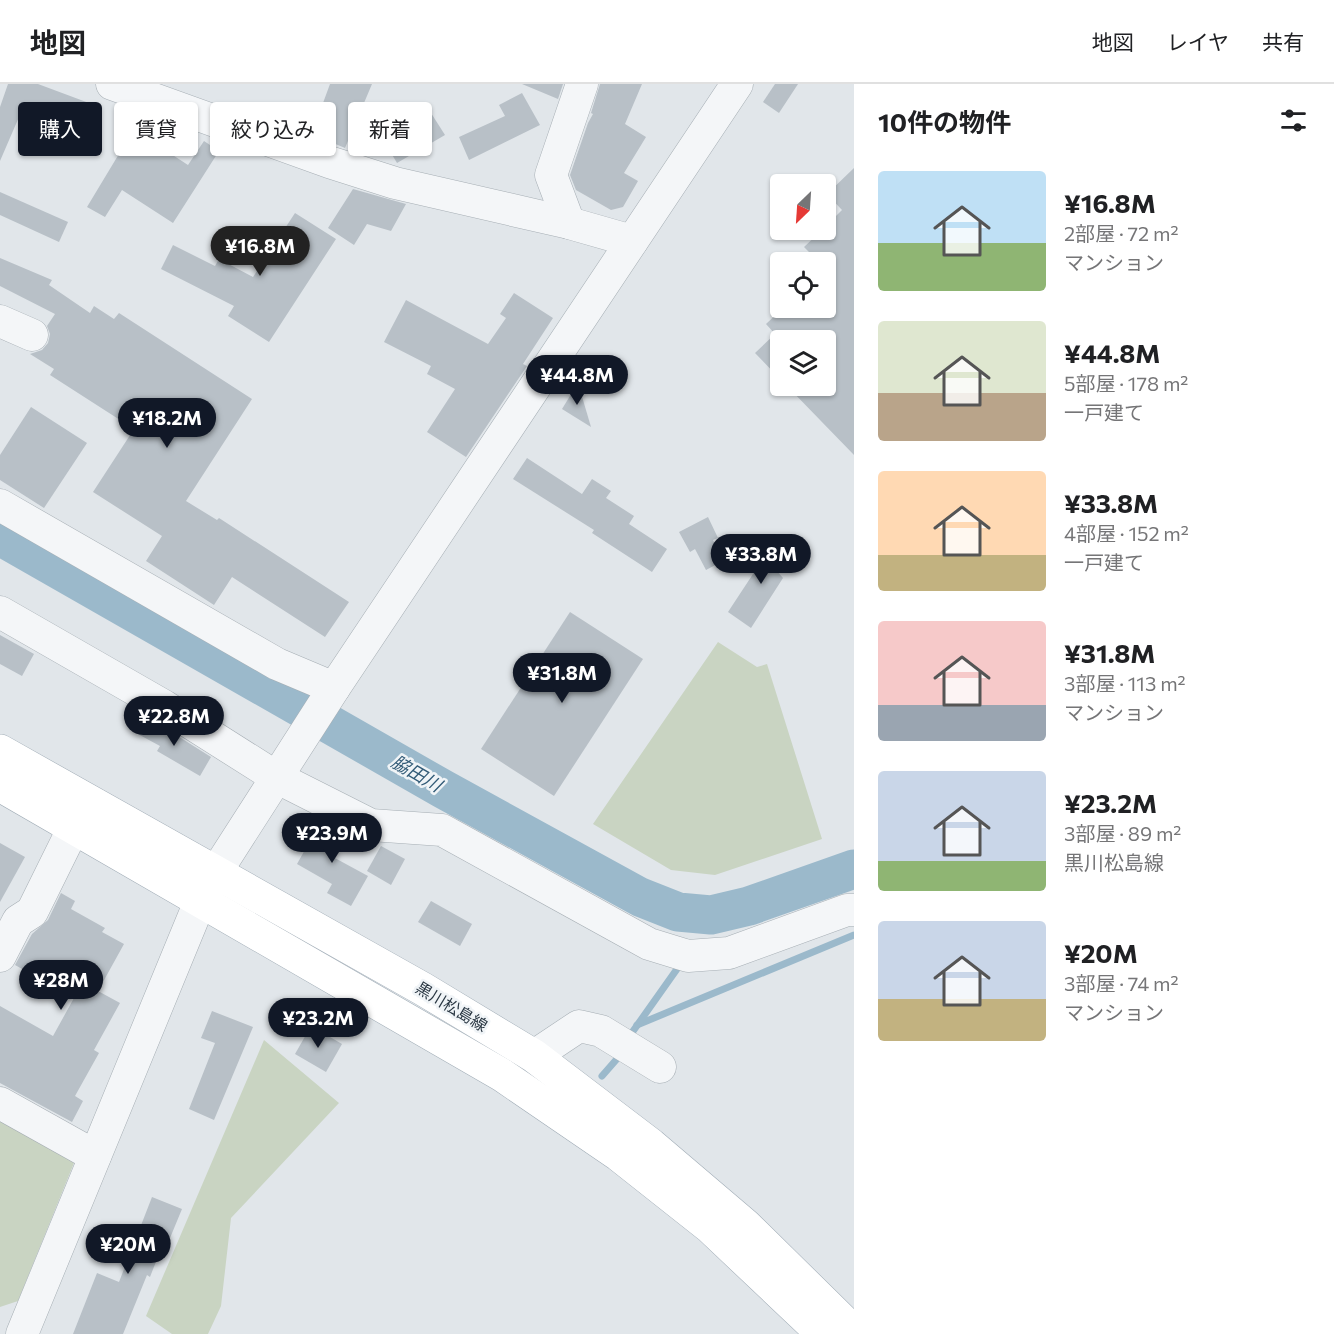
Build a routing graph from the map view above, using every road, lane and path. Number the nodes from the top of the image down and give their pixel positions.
1 (112, 84) edge
2 (582, 84) edge
3 (737, 84) edge
4 (570, 223) junction
5 (632, 241) junction
6 (0, 321) edge
7 (32, 334) dead end
8 (0, 506) edge
9 (0, 612) edge
10 (334, 688) junction
11 (0, 751) edge
12 (276, 777) junction
13 (0, 785) edge
14 (74, 827) junction
15 (209, 886) junction
16 (854, 910) edge
17 (0, 956) edge
18 (534, 1056) junction
19 (660, 1067) dead end
20 (0, 1103) edge
21 (95, 1156) junction
22 (854, 1332) edge
23 (22, 1334) edge
24 (823, 1334) edge

1 - 4 street
2 - 4 street
3 - 5 street
4 - 5 street
5 - 10 street
6 - 7 street
8 - 10 street
9 - 12 street
10 - 12 street
11 - 15 main road, 黒川松島線
12 - 15 street
12 - 16 street
13 - 14 main road, 黒川松島線
14 - 15 main road, 黒川松島線
14 - 17 street
15 - 18 main road, 黒川松島線
15 - 21 street
15 - 24 main road, 黒川松島線
18 - 19 street
18 - 22 main road, 黒川松島線
20 - 21 street
21 - 23 street

